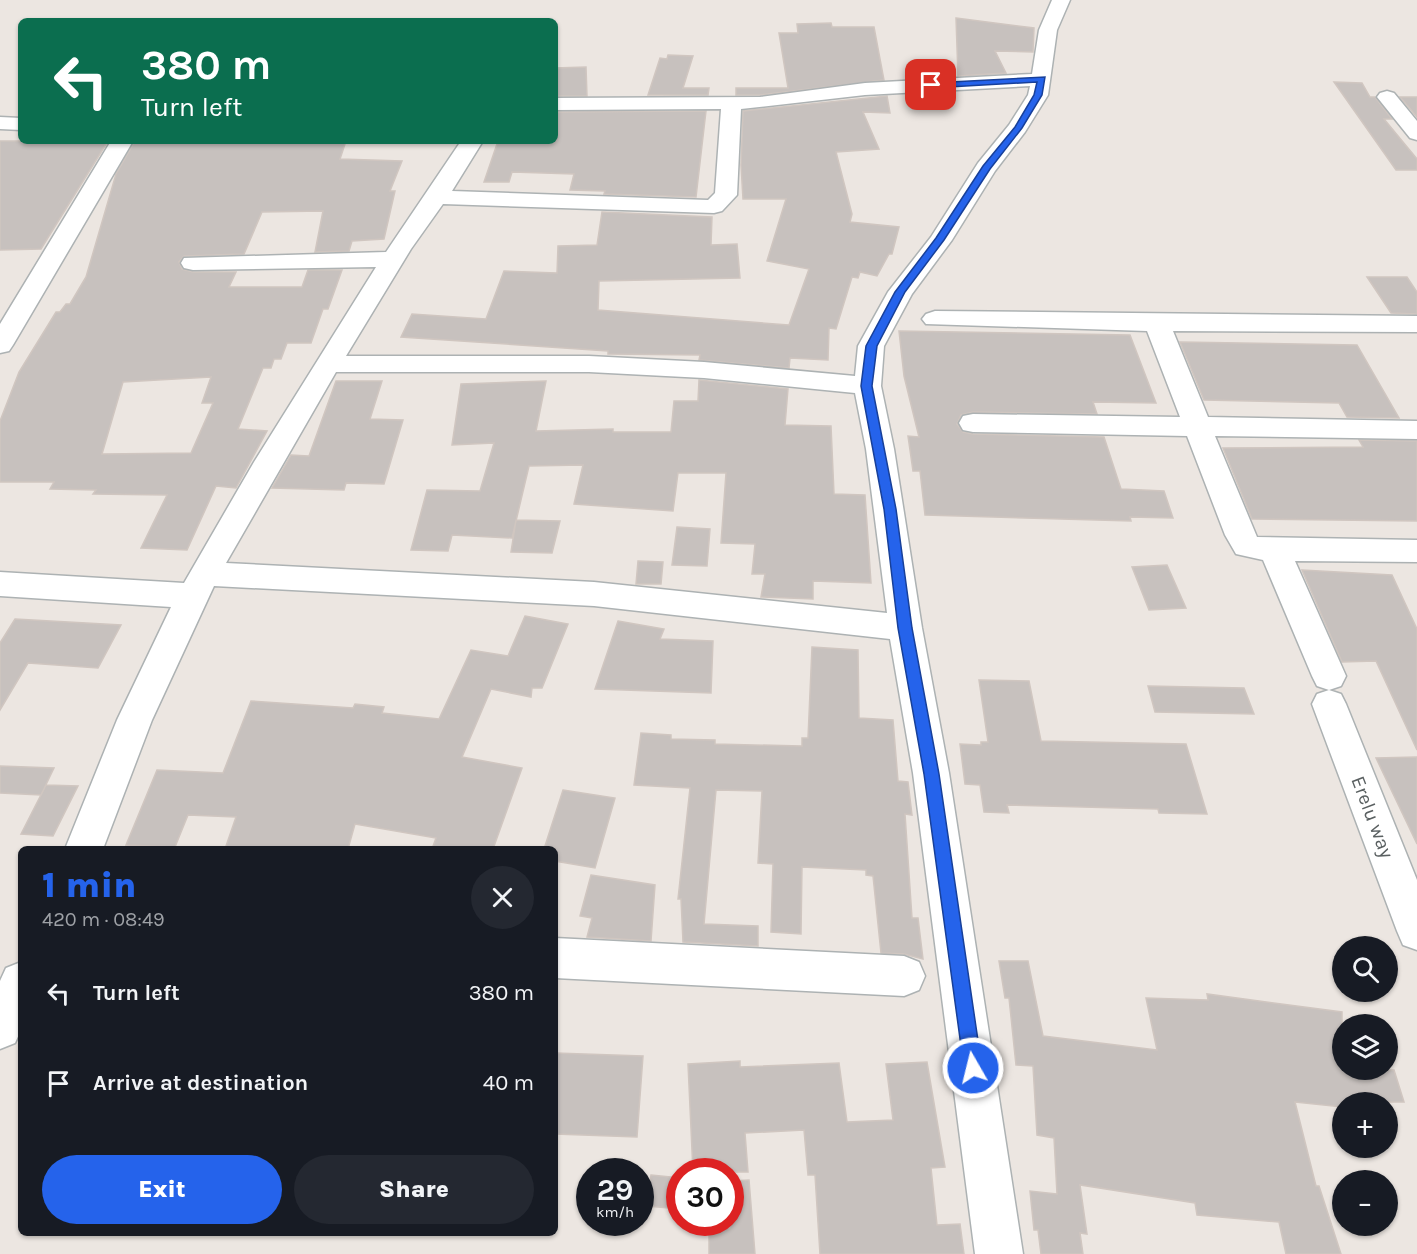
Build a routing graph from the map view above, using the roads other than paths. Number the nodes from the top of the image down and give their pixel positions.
1 (1061, 0) edge
2 (1042, 79) junction
3 (1387, 98) dead end
4 (558, 104) edge
5 (731, 104) junction
6 (0, 123) edge
7 (18, 124) edge
8 (1417, 134) edge
9 (120, 144) edge
10 (470, 144) edge
11 (439, 197) junction
12 (393, 259) junction
13 (193, 263) dead end
14 (935, 319) dead end
15 (1157, 323) junction
16 (1417, 324) edge
17 (0, 345) edge
18 (328, 364) junction
19 (867, 386) junction
20 (972, 423) dead end
21 (1196, 427) junction
22 (1417, 430) edge
23 (1274, 549) junction
24 (1417, 551) edge
25 (0, 584) edge
26 (199, 585) junction
27 (905, 628) junction
28 (85, 846) edge
29 (1417, 931) edge
30 (558, 958) edge
31 (904, 976) dead end
32 (18, 989) edge
33 (0, 1028) edge
34 (999, 1254) edge

1 - 2 street
2 - 5 street
2 - 19 street
3 - 8 street
4 - 5 street
5 - 11 street
6 - 7 street
9 - 17 street
10 - 11 street
11 - 12 street
12 - 13 street
12 - 18 street
14 - 15 street
15 - 16 street
15 - 21 street
18 - 19 street
18 - 26 street
19 - 27 street
20 - 21 street
21 - 22 street
21 - 23 street
23 - 24 street
23 - 29 street, Erelu way
25 - 26 street
26 - 27 street
26 - 28 street
27 - 34 street
30 - 31 street
32 - 33 street

